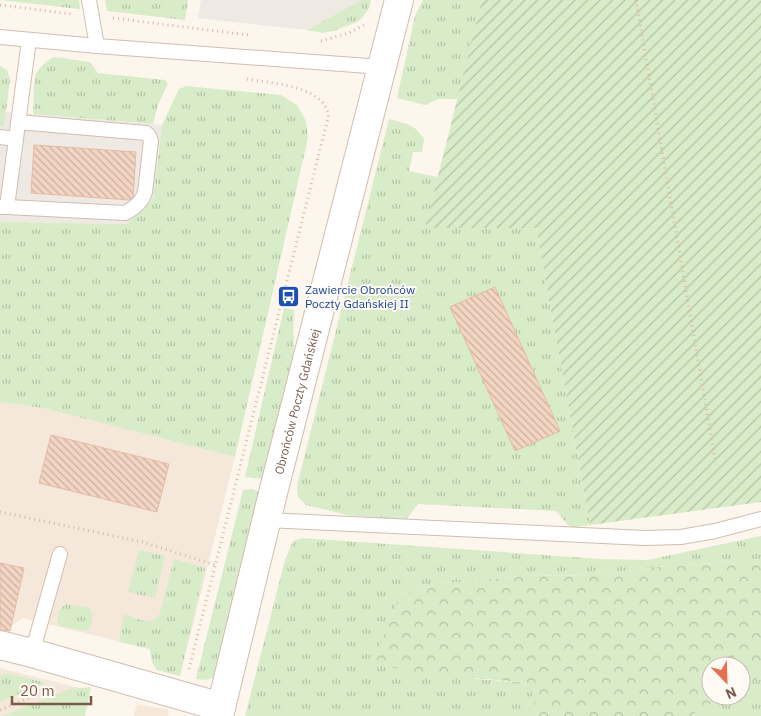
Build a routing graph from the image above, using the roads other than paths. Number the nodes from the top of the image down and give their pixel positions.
1 (89, 0) edge
2 (398, 0) edge
3 (0, 37) edge
4 (29, 40) junction
5 (97, 46) junction
6 (382, 67) junction
7 (18, 122) junction
8 (0, 137) edge
9 (16, 139) junction
10 (3, 207) edge
11 (761, 519) edge
12 (266, 520) junction
13 (60, 554) dead end
14 (0, 645) edge
15 (32, 653) junction
16 (220, 712) edge

1 - 5 lane
2 - 6 street, Obrońców Poczty Gdańskiej
3 - 4 lane
4 - 5 lane
4 - 7 lane
5 - 6 lane
6 - 12 street, Obrońców Poczty Gdańskiej
7 - 9 lane
7 - 10 lane
8 - 9 lane
9 - 10 lane
11 - 12 lane
12 - 16 street, Obrońców Poczty Gdańskiej
13 - 15 lane
14 - 15 street
15 - 16 street

